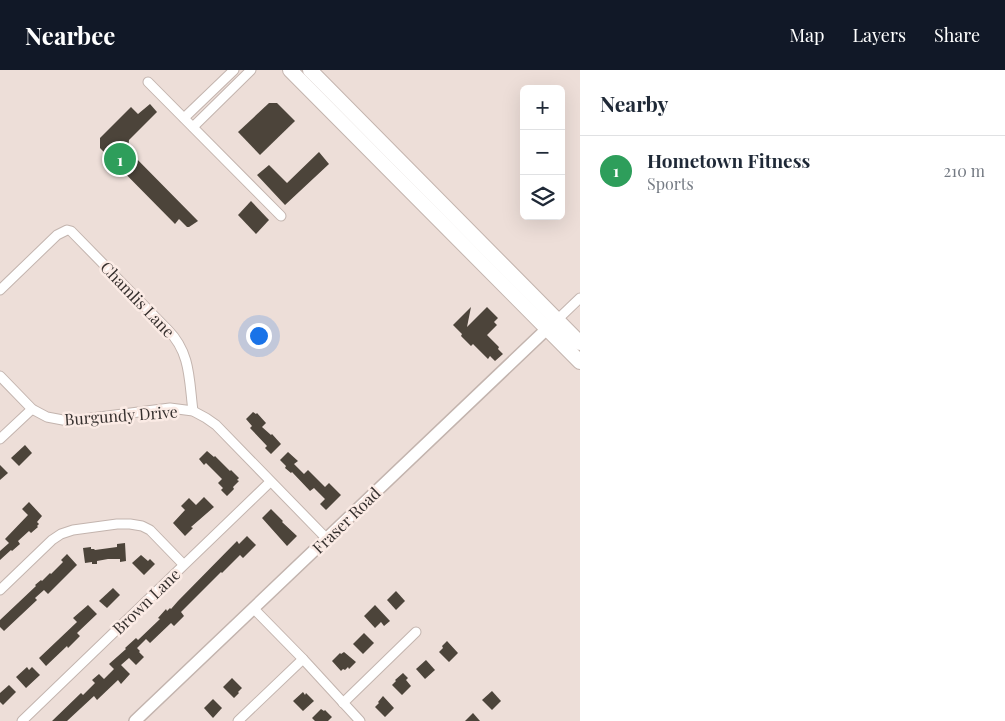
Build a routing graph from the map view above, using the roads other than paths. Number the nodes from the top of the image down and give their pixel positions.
1 (234, 70) edge
2 (251, 70) edge
3 (290, 70) edge
4 (310, 70) edge
5 (148, 82) dead end
6 (184, 118) junction
7 (193, 127) junction
8 (281, 216) dead end
9 (0, 290) edge
10 (580, 298) edge
11 (552, 325) junction
12 (580, 343) edge
13 (580, 362) edge
14 (0, 376) edge
15 (32, 408) junction
16 (193, 411) junction
17 (0, 439) edge
18 (270, 482) junction
19 (327, 539) junction
20 (183, 564) junction
21 (0, 590) edge
22 (254, 609) junction
23 (416, 632) dead end
24 (303, 659) junction
25 (343, 702) junction
26 (22, 721) edge
27 (135, 721) edge
28 (238, 721) edge
29 (360, 721) edge

1 - 6 street
2 - 7 street
3 - 11 main road
4 - 11 main road
5 - 6 street
6 - 7 street
7 - 8 street
9 - 16 street, Chamlis Lane
10 - 11 street
11 - 12 main road
11 - 13 main road
11 - 19 street, Fraser Road
14 - 15 street, Burgundy Drive
15 - 16 street, Burgundy Drive
15 - 17 street
16 - 18 street, Burgundy Drive
18 - 19 street, Burgundy Drive
18 - 20 street, Brown Lane
19 - 22 street, Fraser Road
20 - 21 street
20 - 26 street, Brown Lane
22 - 24 street
22 - 27 street, Fraser Road
23 - 25 street
24 - 25 street
24 - 28 street
25 - 29 street

